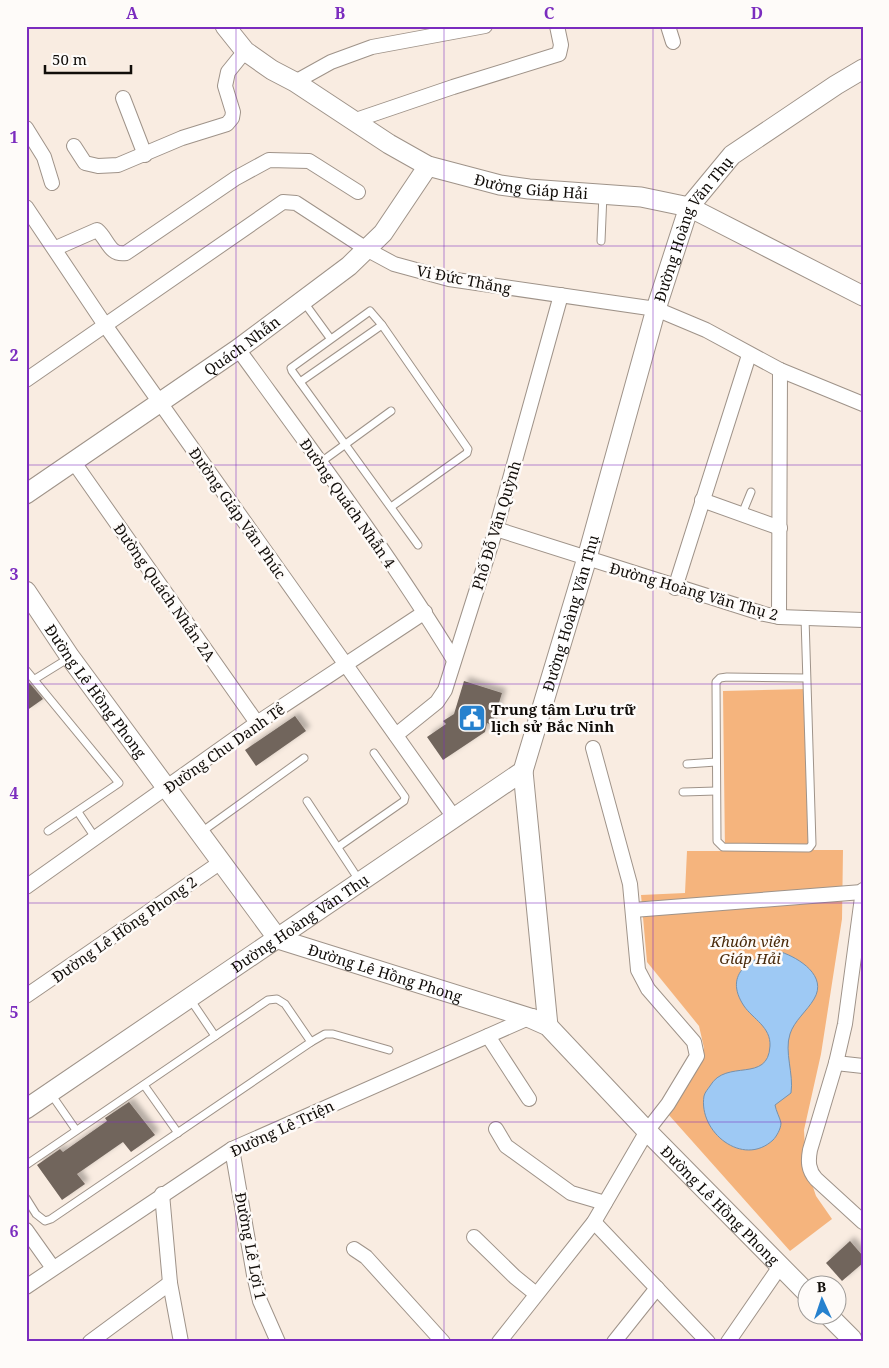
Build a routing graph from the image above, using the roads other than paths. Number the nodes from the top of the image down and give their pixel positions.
1 (225, 26) edge
2 (485, 26) edge
3 (557, 26) edge
4 (668, 26) edge
5 (438, 30) edge
6 (673, 42) dead end
7 (245, 51) junction
8 (863, 70) edge
9 (295, 82) junction
10 (123, 98) dead end
11 (353, 121) junction
12 (26, 128) edge
13 (74, 146) dead end
14 (145, 155) junction
15 (428, 166) junction
16 (52, 183) dead end
17 (358, 192) dead end
18 (602, 194) junction
19 (26, 207) edge
20 (689, 207) junction
21 (601, 241) dead end
22 (56, 248) junction
23 (368, 250) junction
24 (561, 295) junction
25 (863, 296) edge
26 (303, 300) junction
27 (656, 309) junction
28 (105, 325) junction
29 (382, 325) junction
30 (330, 338) junction
31 (238, 349) junction
32 (749, 355) junction
33 (780, 370) junction
34 (26, 380) edge
35 (300, 382) junction
36 (160, 402) junction
37 (863, 404) edge
38 (391, 411) dead end
39 (345, 444) junction
40 (73, 461) junction
41 (321, 462) junction
42 (751, 492) dead end
43 (26, 494) edge
44 (702, 500) junction
45 (391, 507) junction
46 (742, 514) junction
47 (780, 528) junction
48 (496, 529) junction
49 (418, 545) dead end
50 (587, 558) junction
51 (675, 588) junction
52 (29, 601) edge
53 (425, 612) junction
54 (779, 617) junction
55 (805, 618) junction
56 (863, 620) edge
57 (70, 657) junction
58 (454, 660) junction
59 (346, 665) junction
60 (26, 670) edge
61 (806, 678) junction
62 (35, 679) junction
63 (257, 723) junction
64 (396, 735) junction
65 (593, 748) dead end
66 (374, 753) dead end
67 (304, 758) dead end
68 (716, 762) junction
69 (687, 764) dead end
70 (523, 771) junction
71 (167, 788) junction
72 (716, 791) junction
73 (683, 792) dead end
74 (307, 801) dead end
75 (78, 812) junction
76 (453, 816) junction
77 (48, 831) dead end
78 (199, 833) junction
79 (96, 839) junction
80 (338, 848) junction
81 (221, 862) junction
82 (360, 882) junction
83 (26, 887) edge
84 (862, 891) edge
85 (633, 910) junction
86 (278, 939) junction
87 (26, 996) edge
88 (189, 998) junction
89 (541, 1017) junction
90 (215, 1036) junction
91 (488, 1036) junction
92 (311, 1042) junction
93 (389, 1050) dead end
94 (836, 1063) junction
95 (863, 1066) edge
96 (144, 1084) junction
97 (50, 1092) junction
98 (529, 1099) dead end
99 (26, 1109) edge
100 (496, 1129) dead end
101 (76, 1130) junction
102 (647, 1131) junction
103 (178, 1133) junction
104 (232, 1149) junction
105 (26, 1165) edge
106 (162, 1194) junction
107 (26, 1198) edge
108 (605, 1203) junction
109 (594, 1222) junction
110 (863, 1222) edge
111 (26, 1230) edge
112 (474, 1237) dead end
113 (354, 1248) dead end
114 (781, 1265) junction
115 (53, 1268) junction
116 (796, 1281) edge
117 (170, 1283) junction
118 (26, 1287) edge
119 (657, 1288) junction
120 (536, 1294) junction
121 (843, 1326) edge
122 (857, 1336) edge
123 (90, 1342) edge
124 (181, 1342) edge
125 (278, 1342) edge
126 (443, 1342) edge
127 (499, 1342) edge
128 (614, 1342) edge
129 (708, 1342) edge
130 (728, 1342) edge

1 - 7 street, Đường Giáp Hải
2 - 5 street
3 - 11 street
4 - 6 street
5 - 9 street
7 - 9 street, Đường Giáp Hải
7 - 14 street
8 - 20 street, Đường Hoàng Văn Thụ
9 - 11 street, Đường Giáp Hải
10 - 14 street
11 - 15 street, Đường Giáp Hải
12 - 16 street
13 - 14 street
15 - 18 street, Đường Giáp Hải
15 - 23 street, Quách Nhẫn
17 - 22 street
18 - 20 street, Đường Giáp Hải
18 - 21 lane
19 - 22 street, Đường Giáp Văn Phúc
20 - 25 street, Đường Giáp Hải
20 - 27 street, Đường Hoàng Văn Thụ
22 - 28 street, Đường Giáp Văn Phúc
23 - 24 street, Vi Đức Thăng
23 - 26 street, Quách Nhẫn
23 - 28 street, Vi Đức Thăng
24 - 27 street, Vi Đức Thăng
24 - 48 street, Phố Đỗ Văn Quỳnh
26 - 30 lane
26 - 31 street, Quách Nhẫn
27 - 32 street, Vi Đức Thăng
27 - 50 street, Đường Hoàng Văn Thụ
28 - 34 street, Vi Đức Thăng
28 - 36 street, Đường Giáp Văn Phúc
29 - 30 lane
29 - 35 lane
29 - 45 lane
30 - 35 lane
31 - 36 street, Quách Nhẫn
31 - 41 street, Đường Quách Nhẫn 4
32 - 33 street, Vi Đức Thăng
32 - 44 street
33 - 37 street, Vi Đức Thăng
33 - 47 street
35 - 39 lane
36 - 40 street, Quách Nhẫn
36 - 59 street, Đường Giáp Văn Phúc
38 - 39 lane
39 - 41 lane
39 - 45 lane
40 - 43 street, Quách Nhẫn
40 - 63 street, Đường Quách Nhẫn 2A
41 - 53 street, Đường Quách Nhẫn 4
42 - 46 lane
44 - 46 street
44 - 51 street
45 - 49 lane
46 - 47 street
47 - 54 street
48 - 50 street, Đường Hoàng Văn Thụ 2
48 - 58 street, Phố Đỗ Văn Quỳnh
50 - 51 street, Đường Hoàng Văn Thụ 2
50 - 70 street, Đường Hoàng Văn Thụ
51 - 54 street, Đường Hoàng Văn Thụ 2
52 - 57 street, Đường Lê Hồng Phong
53 - 58 street, Đường Quách Nhẫn 4
53 - 59 street, Đường Chu Danh Tể
54 - 55 street, Đường Hoàng Văn Thụ 2
55 - 56 street, Đường Hoàng Văn Thụ 2
55 - 61 lane
57 - 62 lane
57 - 71 street, Đường Lê Hồng Phong
58 - 64 street, Phố Đỗ Văn Quỳnh
59 - 63 street, Đường Chu Danh Tể
59 - 64 street, Đường Giáp Văn Phúc
60 - 62 lane
61 - 68 lane
61 - 72 lane
62 - 75 lane
63 - 71 street, Đường Chu Danh Tể
64 - 76 street, Đường Giáp Văn Phúc
65 - 85 street
66 - 80 lane
67 - 78 lane
68 - 69 lane
68 - 72 lane
70 - 76 street, Đường Hoàng Văn Thụ
70 - 89 street
71 - 78 street, Đường Lê Hồng Phong
71 - 79 street, Đường Chu Danh Tể
72 - 73 lane
74 - 80 lane
75 - 77 lane
75 - 79 lane
76 - 82 street, Đường Hoàng Văn Thụ
78 - 81 street, Đường Lê Hồng Phong
79 - 83 street, Đường Chu Danh Tể
80 - 82 lane
81 - 86 street, Đường Lê Hồng Phong
81 - 87 street, Đường Lê Hồng Phong 2
82 - 86 street, Đường Hoàng Văn Thụ
84 - 85 street
84 - 94 street
85 - 102 street
86 - 88 street, Đường Hoàng Văn Thụ
86 - 89 street, Đường Lê Hồng Phong
88 - 90 lane
88 - 97 street, Đường Hoàng Văn Thụ
89 - 91 street, Đường Lê Triện
89 - 102 street, Đường Lê Hồng Phong
90 - 92 lane
90 - 96 lane
91 - 98 street
91 - 104 street, Đường Lê Triện
92 - 93 lane
92 - 103 lane
94 - 95 street
94 - 110 street
96 - 101 lane
96 - 103 lane
97 - 99 street, Đường Hoàng Văn Thụ
97 - 101 lane
100 - 108 street
101 - 105 lane
102 - 108 street
102 - 114 street, Đường Lê Hồng Phong
103 - 107 lane
104 - 106 street, Đường Lê Triện
104 - 125 street, Đường Lê Lợi 1
106 - 115 street, Đường Lê Triện
106 - 117 street
108 - 109 street
109 - 119 street
109 - 120 street
111 - 115 street
112 - 120 street
113 - 126 street
114 - 116 street, Đường Lê Hồng Phong
114 - 130 street
115 - 118 street, Đường Lê Triện
117 - 123 street
117 - 124 street
119 - 128 street
119 - 129 street
120 - 127 street
121 - 122 street

